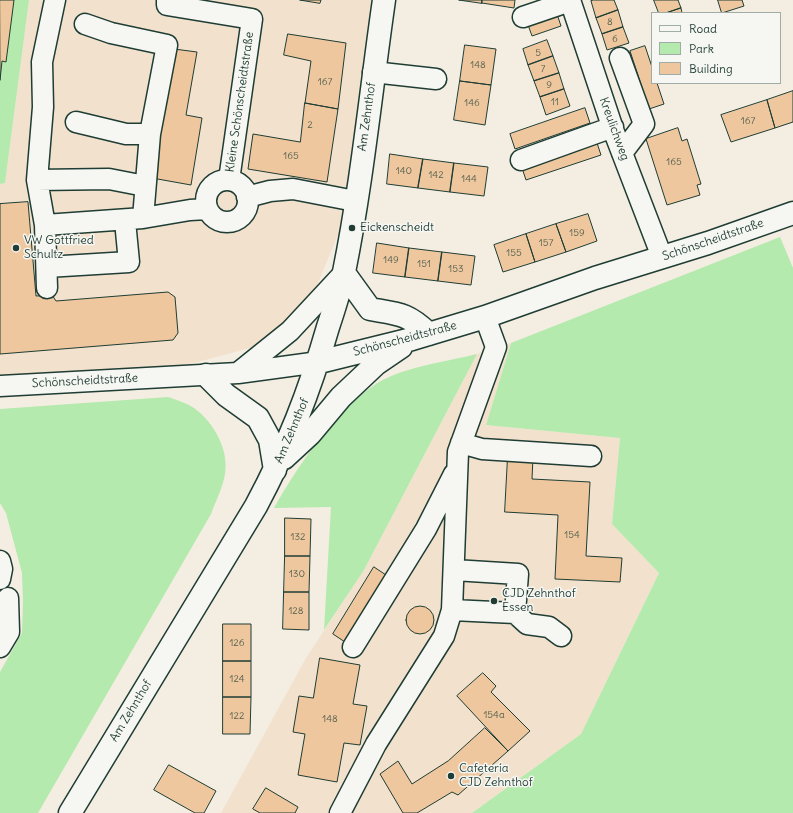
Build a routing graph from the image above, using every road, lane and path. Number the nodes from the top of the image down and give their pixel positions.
1 (55, 0) edge
2 (167, 0) edge
3 (384, 0) edge
4 (570, 1) edge
5 (523, 17) dead end
6 (85, 24) dead end
7 (620, 58) dead end
8 (373, 72) junction
9 (436, 79) dead end
10 (76, 122) dead end
11 (613, 128) junction
12 (150, 134) junction
13 (622, 153) junction
14 (521, 160) dead end
15 (37, 180) junction
16 (229, 180) junction
17 (145, 186) junction
18 (247, 197) junction
19 (355, 201) junction
20 (207, 209) junction
21 (793, 213) edge
22 (134, 219) junction
23 (46, 225) junction
24 (662, 257) junction
25 (46, 267) junction
26 (344, 273) junction
27 (47, 288) dead end
28 (485, 317) junction
29 (421, 337) junction
30 (319, 362) junction
31 (238, 373) junction
32 (206, 375) junction
33 (0, 386) edge
34 (461, 443) junction
35 (591, 456) dead end
36 (277, 466) junction
37 (457, 469) junction
38 (0, 561) edge
39 (454, 570) junction
40 (0, 579) edge
41 (8, 598) dead end
42 (452, 610) junction
43 (515, 613) junction
44 (561, 636) dead end
45 (0, 647) edge
46 (353, 647) dead end
47 (70, 813) edge
48 (340, 813) edge

1 - 15 street
2 - 16 street, Kleine Schönscheidtstraße
3 - 8 main road, Am Zehnthof
4 - 5 street
4 - 11 street, Kreulichweg
6 - 12 street
7 - 13 street
8 - 9 street
8 - 19 main road, Am Zehnthof
10 - 12 street
11 - 13 street, Kreulichweg
11 - 14 street
12 - 17 street
13 - 24 street, Kreulichweg
15 - 17 street
15 - 23 street
16 - 18 street, Kleine Schönscheidtstraße
16 - 20 street, Kleine Schönscheidtstraße
17 - 22 street
18 - 19 street
18 - 20 street
19 - 26 main road, Am Zehnthof
20 - 22 street
21 - 24 main road, Schönscheidtstraße
22 - 23 street
22 - 25 street
23 - 25 street
24 - 28 main road, Schönscheidtstraße
25 - 27 street
26 - 29 main road
26 - 30 main road, Am Zehnthof
26 - 31 street
28 - 29 main road, Schönscheidtstraße
28 - 34 street
29 - 30 main road, Schönscheidtstraße
29 - 36 main road
30 - 31 street, Schönscheidtstraße
30 - 36 main road, Am Zehnthof
31 - 32 street, Schönscheidtstraße
32 - 33 street, Schönscheidtstraße
32 - 36 main road
34 - 35 street
34 - 37 street
36 - 47 main road, Am Zehnthof
37 - 39 street
37 - 46 street
38 - 40 street
39 - 42 street
39 - 43 street
41 - 45 street
42 - 43 street
42 - 48 street
43 - 44 street

